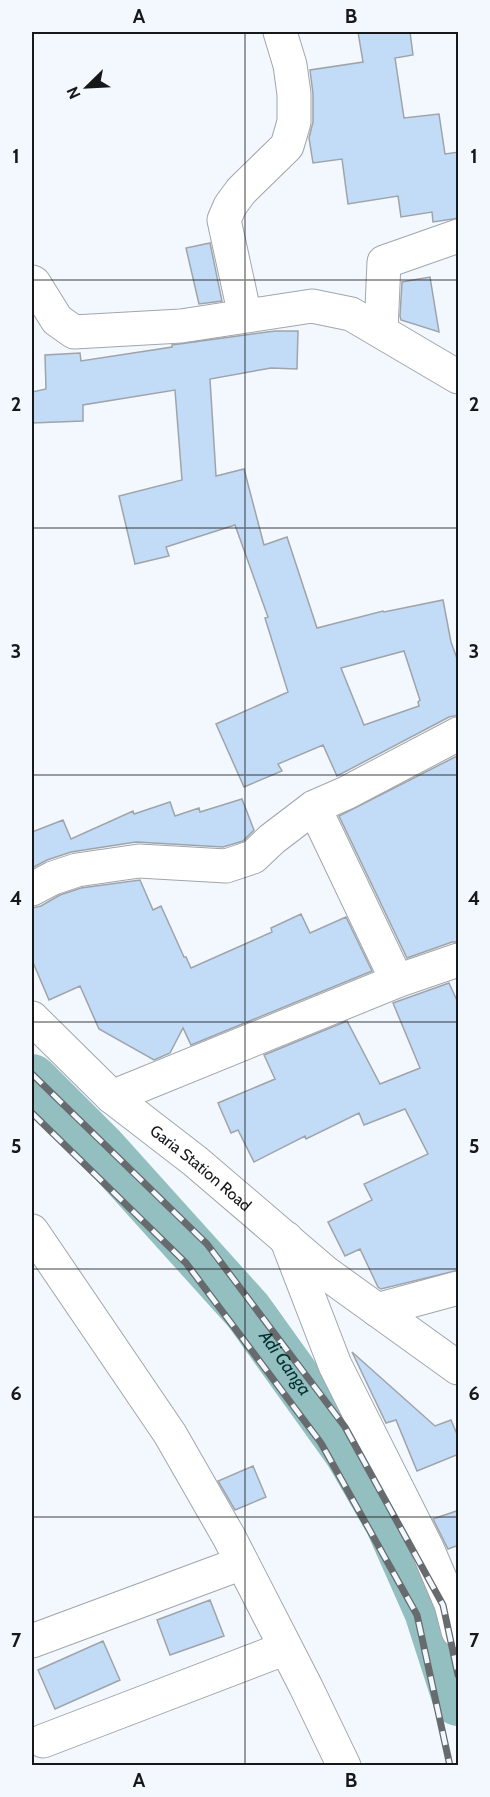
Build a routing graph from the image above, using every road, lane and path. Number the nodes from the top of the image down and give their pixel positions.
1 (280, 32) edge
2 (459, 236) edge
3 (32, 282) edge
4 (245, 316) junction
5 (381, 331) junction
6 (459, 377) edge
7 (459, 734) edge
8 (314, 807) junction
9 (32, 889) edge
10 (459, 960) edge
11 (397, 981) junction
12 (32, 1018) edge
13 (112, 1097) junction
14 (32, 1232) edge
15 (286, 1238) junction
16 (459, 1288) edge
17 (377, 1310) junction
18 (459, 1368) edge
19 (242, 1563) junction
20 (459, 1631) edge
21 (32, 1641) edge
22 (286, 1648) junction
23 (43, 1741) dead end
24 (344, 1766) edge

1 - 4 street
2 - 5 street
3 - 4 street
4 - 5 street
5 - 6 street
7 - 8 street
8 - 9 street
8 - 11 street
10 - 11 street
11 - 13 street
12 - 13 street, Garia Station Road
13 - 15 street, Garia Station Road
14 - 19 street
15 - 17 street, Garia Station Road
15 - 20 street
16 - 17 street
17 - 18 street, Garia Station Road
19 - 21 street
19 - 22 street
22 - 23 street
22 - 24 street

